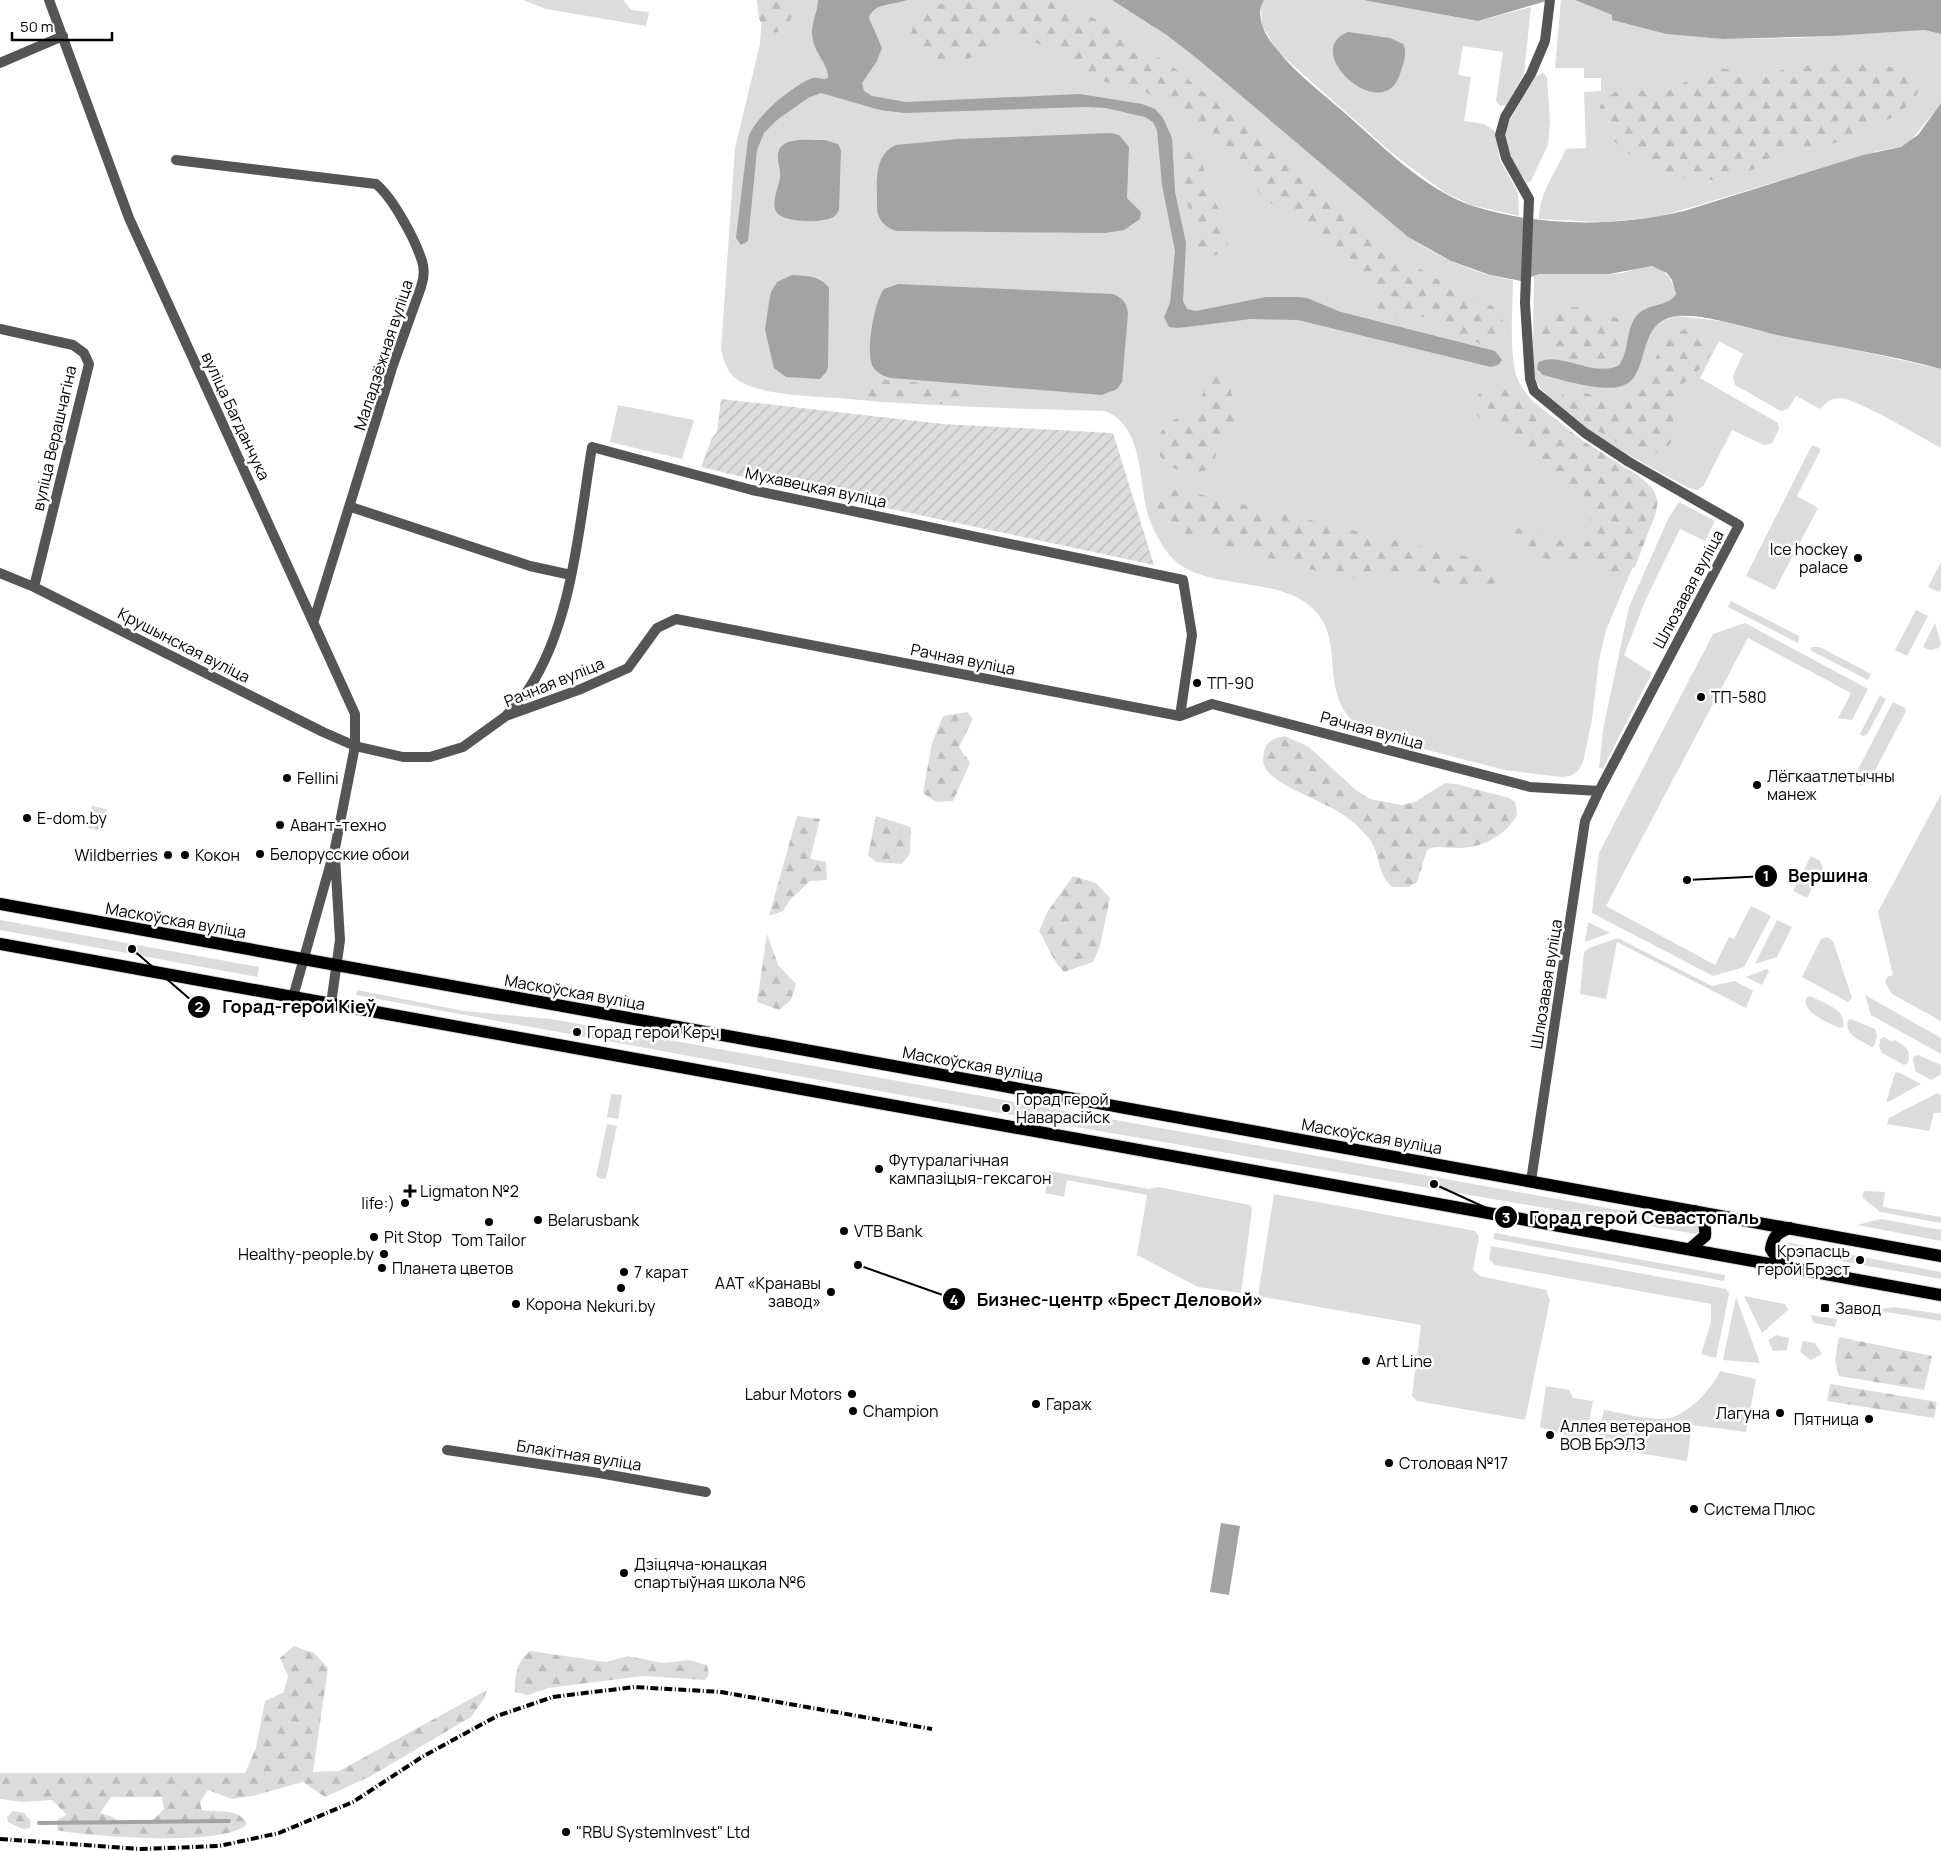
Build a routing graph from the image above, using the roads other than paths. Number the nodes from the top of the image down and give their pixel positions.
1 (49, 0) edge
2 (1550, 3) edge
3 (63, 36) junction
4 (0, 64) edge
5 (176, 160) dead end
6 (0, 329) edge
7 (351, 507) junction
8 (0, 573) edge
9 (571, 575) junction
10 (34, 587) junction
11 (314, 620) junction
12 (506, 716) junction
13 (1180, 716) junction
14 (355, 746) junction
15 (1599, 791) junction
16 (335, 848) junction
17 (0, 904) edge
18 (0, 944) edge
19 (304, 960) junction
20 (337, 966) junction
21 (293, 997) junction
22 (332, 1004) junction
23 (1530, 1181) junction
24 (1695, 1211) junction
25 (1790, 1228) junction
26 (1690, 1249) junction
27 (1941, 1256) edge
28 (1782, 1266) junction
29 (1941, 1295) edge
30 (447, 1450) dead end
31 (706, 1492) dead end

1 - 3 street, вуліца Багданчука
2 - 15 street, Шлюзавая вуліца
3 - 4 street
3 - 11 street, вуліца Багданчука
5 - 7 street, Маладзёжная вуліца
6 - 10 street, вуліца Верашчагіна
7 - 9 street
7 - 11 street, Маладзёжная вуліца
8 - 10 street, Крушынская вуліца
9 - 12 street, Мухавецкая вуліца
9 - 13 street, Мухавецкая вуліца
10 - 14 street, Крушынская вуліца
11 - 14 street, вуліца Багданчука
12 - 13 street, Рачная вуліца
12 - 14 street, Рачная вуліца
13 - 15 street, Рачная вуліца
14 - 16 street, вуліца Багданчука
15 - 23 street, Шлюзавая вуліца
16 - 19 street, вуліца Багданчука
16 - 20 street, вуліца Багданчука
17 - 19 main road, Маскоўская вуліца
18 - 21 main road
19 - 20 main road, Маскоўская вуліца
19 - 21 street, вуліца Багданчука
20 - 22 street, вуліца Багданчука
20 - 23 main road, Маскоўская вуліца
21 - 22 main road
22 - 26 main road
23 - 24 main road, Маскоўская вуліца
24 - 25 main road, Маскоўская вуліца
24 - 26 main road
25 - 27 main road, Маскоўская вуліца
25 - 28 main road
26 - 28 main road
28 - 29 main road
30 - 31 street, Блакітная вуліца

